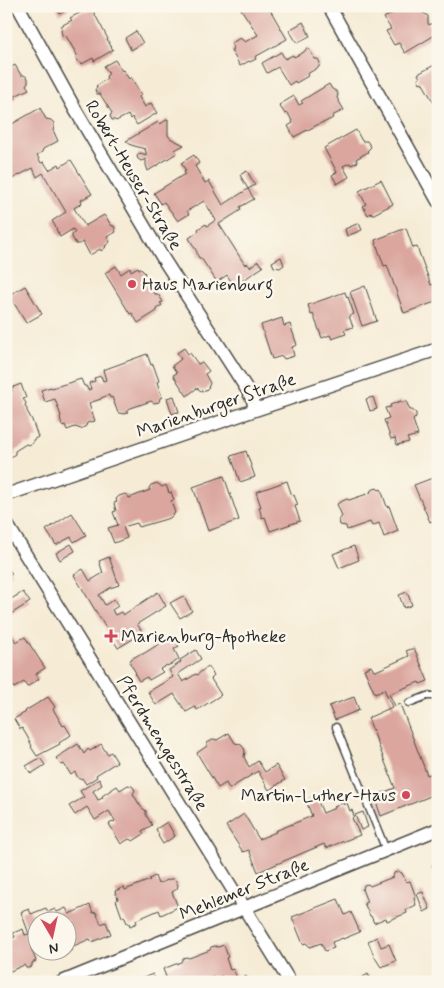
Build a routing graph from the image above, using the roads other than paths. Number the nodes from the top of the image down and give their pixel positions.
1 (18, 6) edge
2 (329, 6) edge
3 (438, 201) edge
4 (438, 349) edge
5 (255, 410) junction
6 (6, 495) edge
7 (6, 522) edge
8 (438, 696) edge
9 (409, 703) dead end
10 (336, 727) dead end
11 (438, 829) edge
12 (386, 850) junction
13 (244, 908) junction
14 (62, 982) edge
15 (290, 982) edge

1 - 5 street, Robert-Heuser-Straße
2 - 3 street
4 - 5 street, Marienburger Straße
5 - 6 street, Marienburger Straße
7 - 13 street, Pferdmengesstraße
8 - 9 lane
10 - 12 lane
11 - 12 street, Mehlemer Straße
12 - 13 street, Mehlemer Straße
13 - 14 street, Mehlemer Straße
13 - 15 street, Pferdmengesstraße

